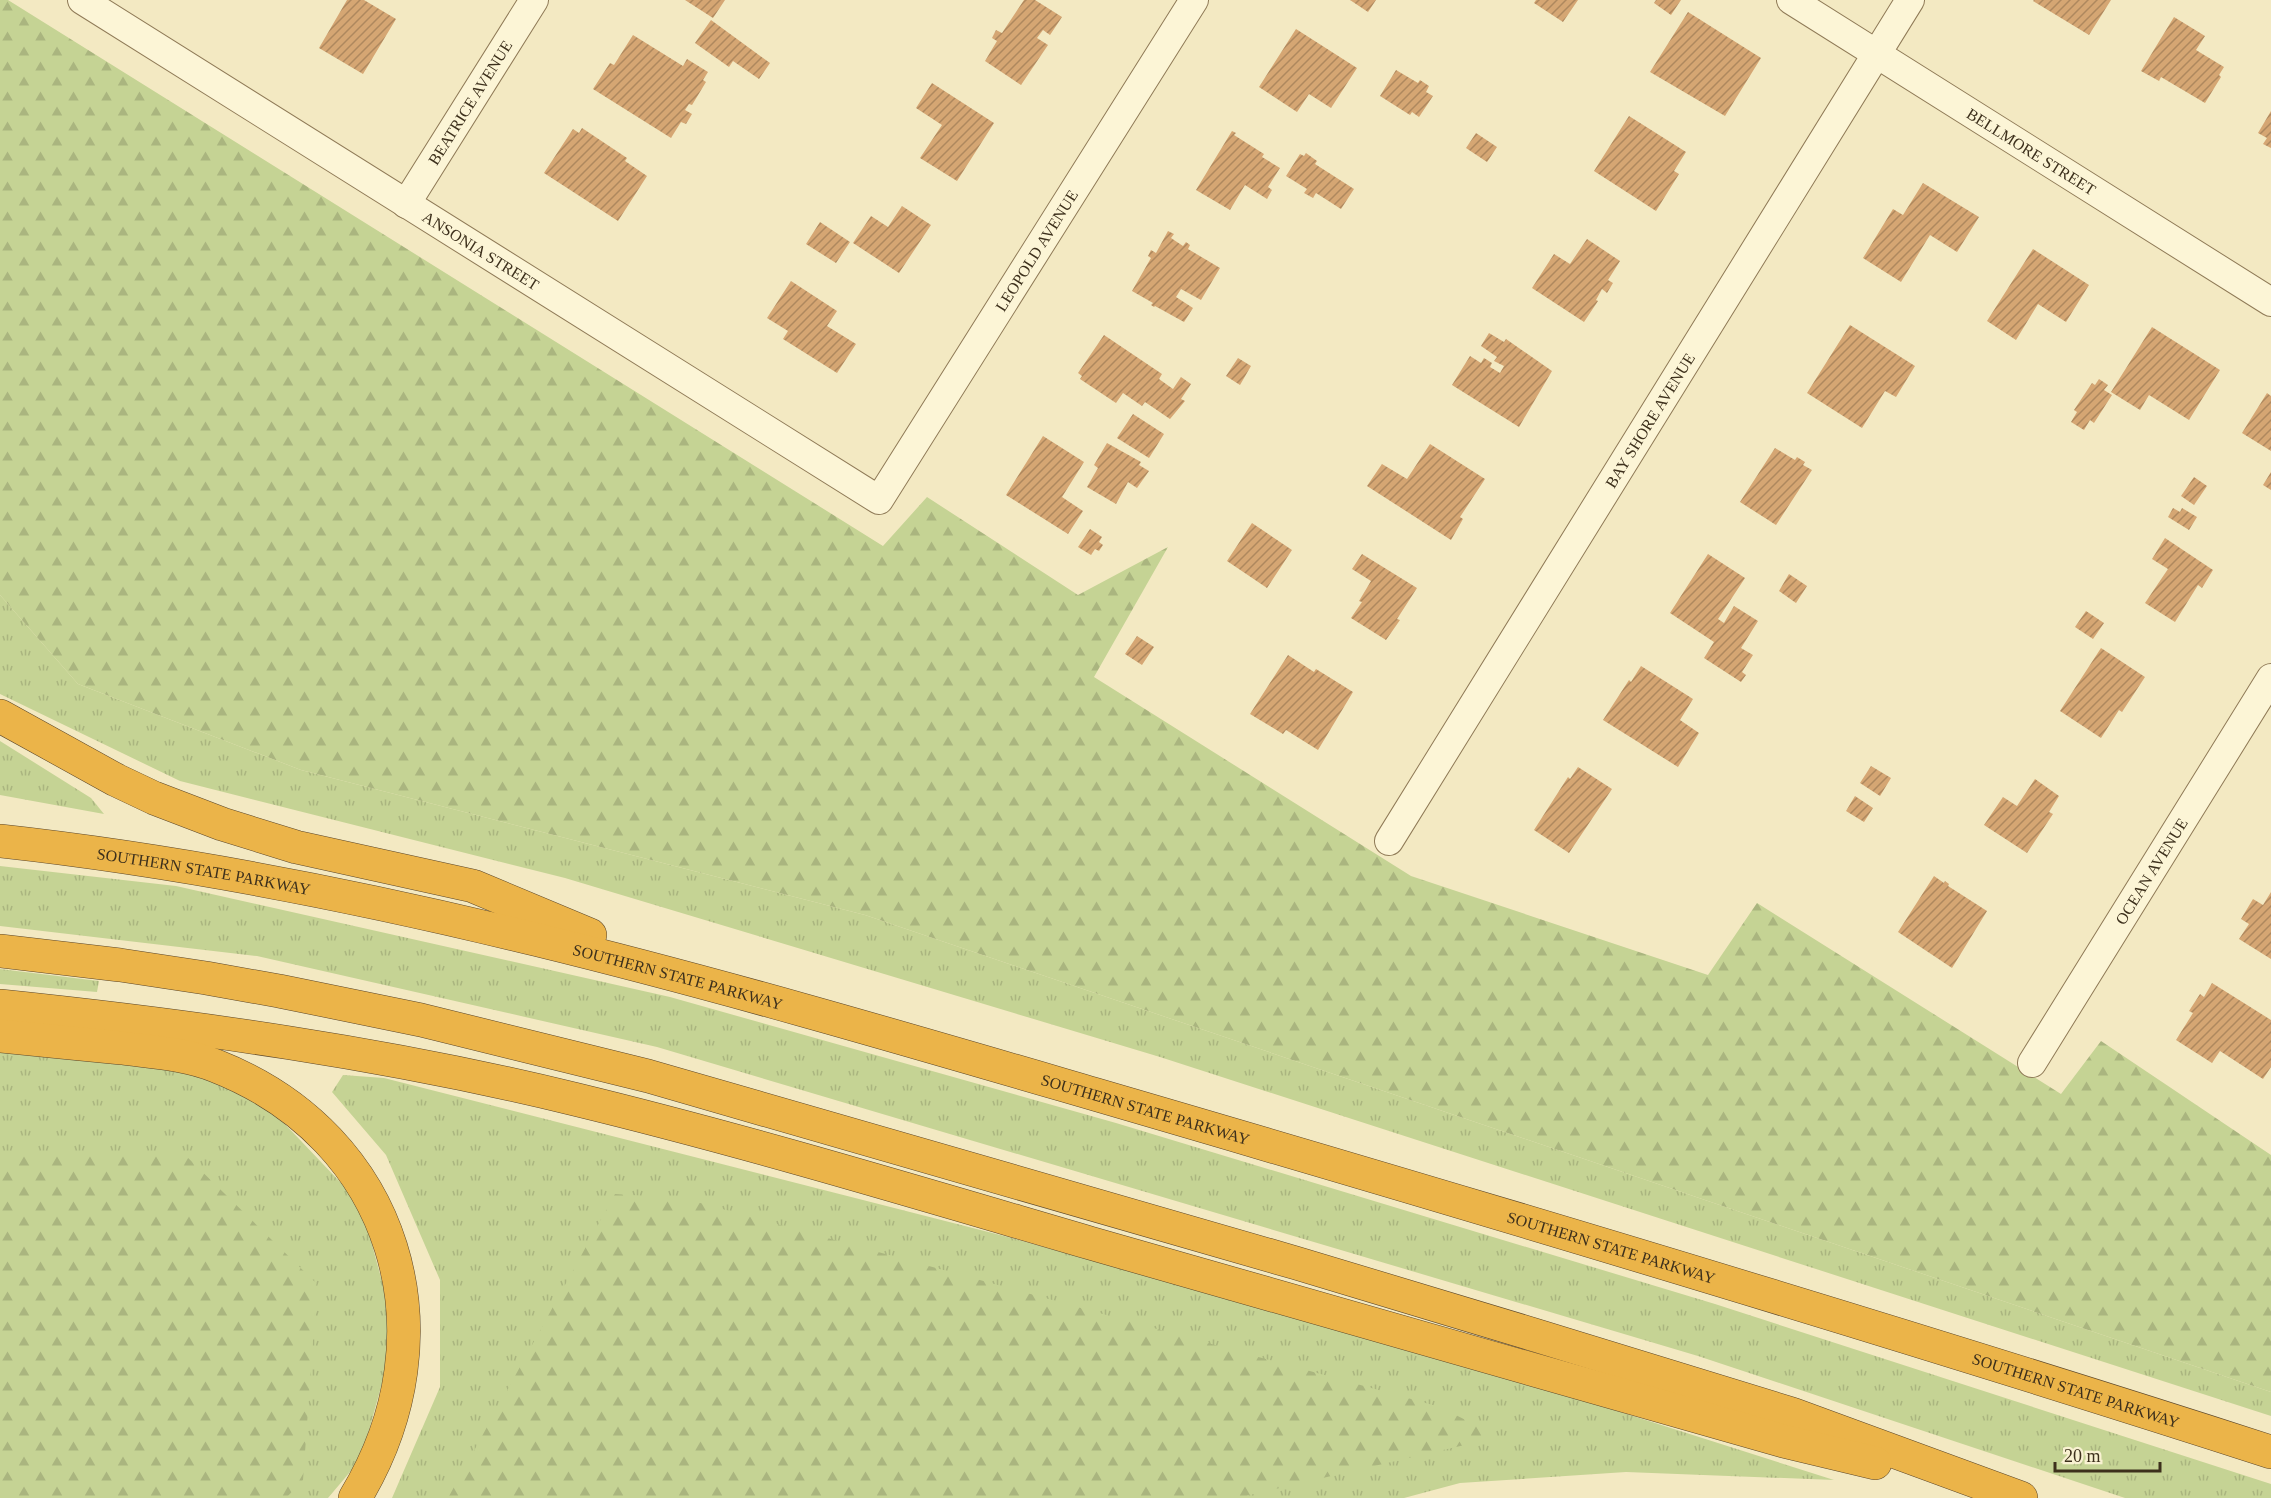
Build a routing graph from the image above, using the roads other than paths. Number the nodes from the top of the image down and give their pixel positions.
1 (82, 0) edge
2 (534, 0) edge
3 (1194, 0) edge
4 (1791, 0) edge
5 (1910, 0) edge
6 (1876, 55) junction
7 (406, 204) junction
8 (2271, 302) edge
9 (879, 500) joint
10 (2271, 678) edge
11 (0, 716) edge
12 (0, 841) edge
13 (1389, 841) dead end
14 (0, 951) edge
15 (705, 983) junction
16 (0, 1006) edge
17 (0, 1036) edge
18 (2032, 1063) dead end
19 (2271, 1452) edge
20 (355, 1498) edge
21 (2020, 1498) edge

1 - 7 street, ANSONIA STREET
2 - 7 street, BEATRICE AVENUE
3 - 9 street, LEOPOLD AVENUE
4 - 6 street, BELLMORE STREET
5 - 6 street, BAY SHORE AVENUE
6 - 8 street, BELLMORE STREET
6 - 13 street, BAY SHORE AVENUE
7 - 9 street, ANSONIA STREET
10 - 18 street, OCEAN AVENUE
11 - 15 highway
12 - 15 highway, SOUTHERN STATE PARKWAY
14 - 21 highway
15 - 19 highway, SOUTHERN STATE PARKWAY
16 - 21 highway
17 - 20 highway

